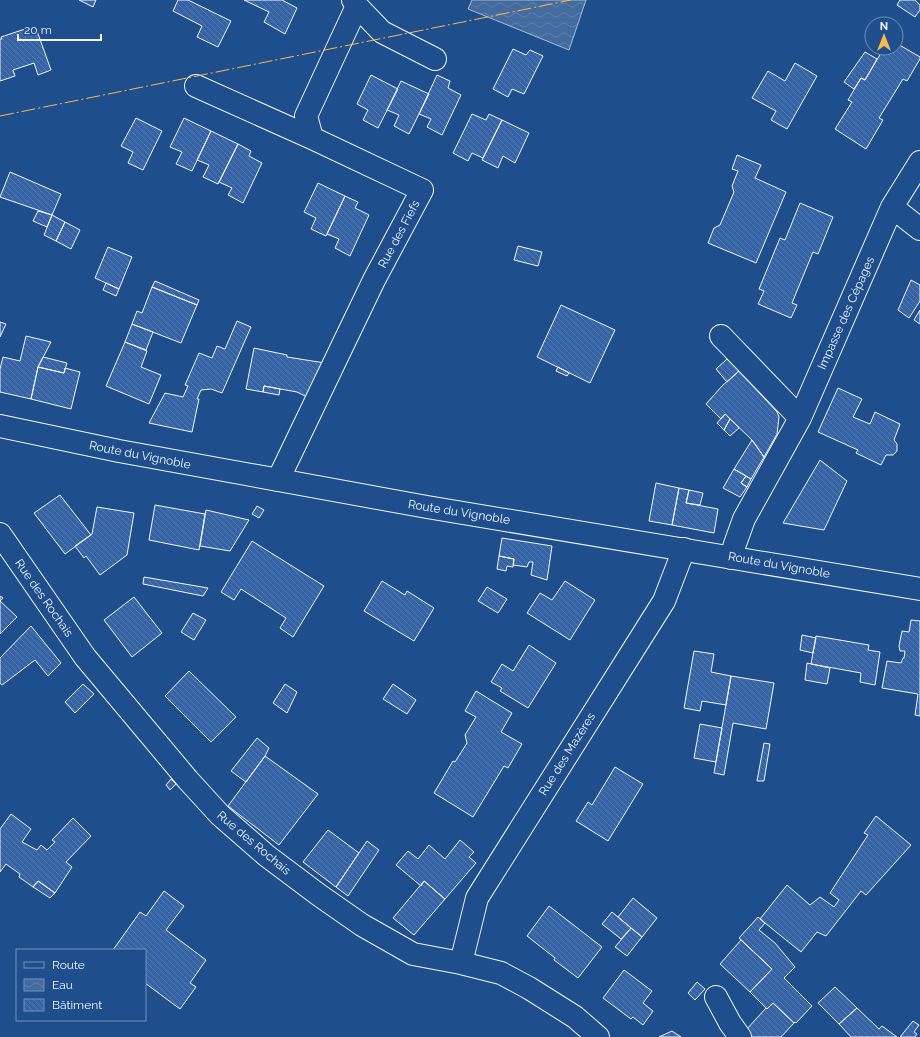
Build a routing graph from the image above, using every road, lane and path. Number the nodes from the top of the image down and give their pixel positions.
1 (355, 3) edge
2 (435, 59) dead end
3 (196, 86) dead end
4 (312, 138) junction
5 (920, 162) edge
6 (892, 207) junction
7 (920, 229) edge
8 (721, 336) dead end
9 (800, 418) junction
10 (0, 426) edge
11 (278, 480) junction
12 (0, 534) edge
13 (684, 549) junction
14 (731, 558) junction
15 (920, 589) edge
16 (461, 963) junction
17 (716, 996) dead end
18 (598, 1037) edge
19 (740, 1037) edge

1 - 2 street
1 - 4 street
3 - 4 street
4 - 11 street, Rue des Fiefs
5 - 6 street, Impasse des Cépages
6 - 7 street
6 - 9 street, Impasse des Cépages
8 - 9 street
9 - 14 street, Impasse des Cépages
10 - 11 street, Route du Vignoble
11 - 13 street, Route du Vignoble
12 - 16 street, Rue des Rochais
13 - 14 street, Route du Vignoble
13 - 16 street, Rue des Mazères
14 - 15 street, Route du Vignoble
16 - 18 street, Rue des Rochais
17 - 19 street

